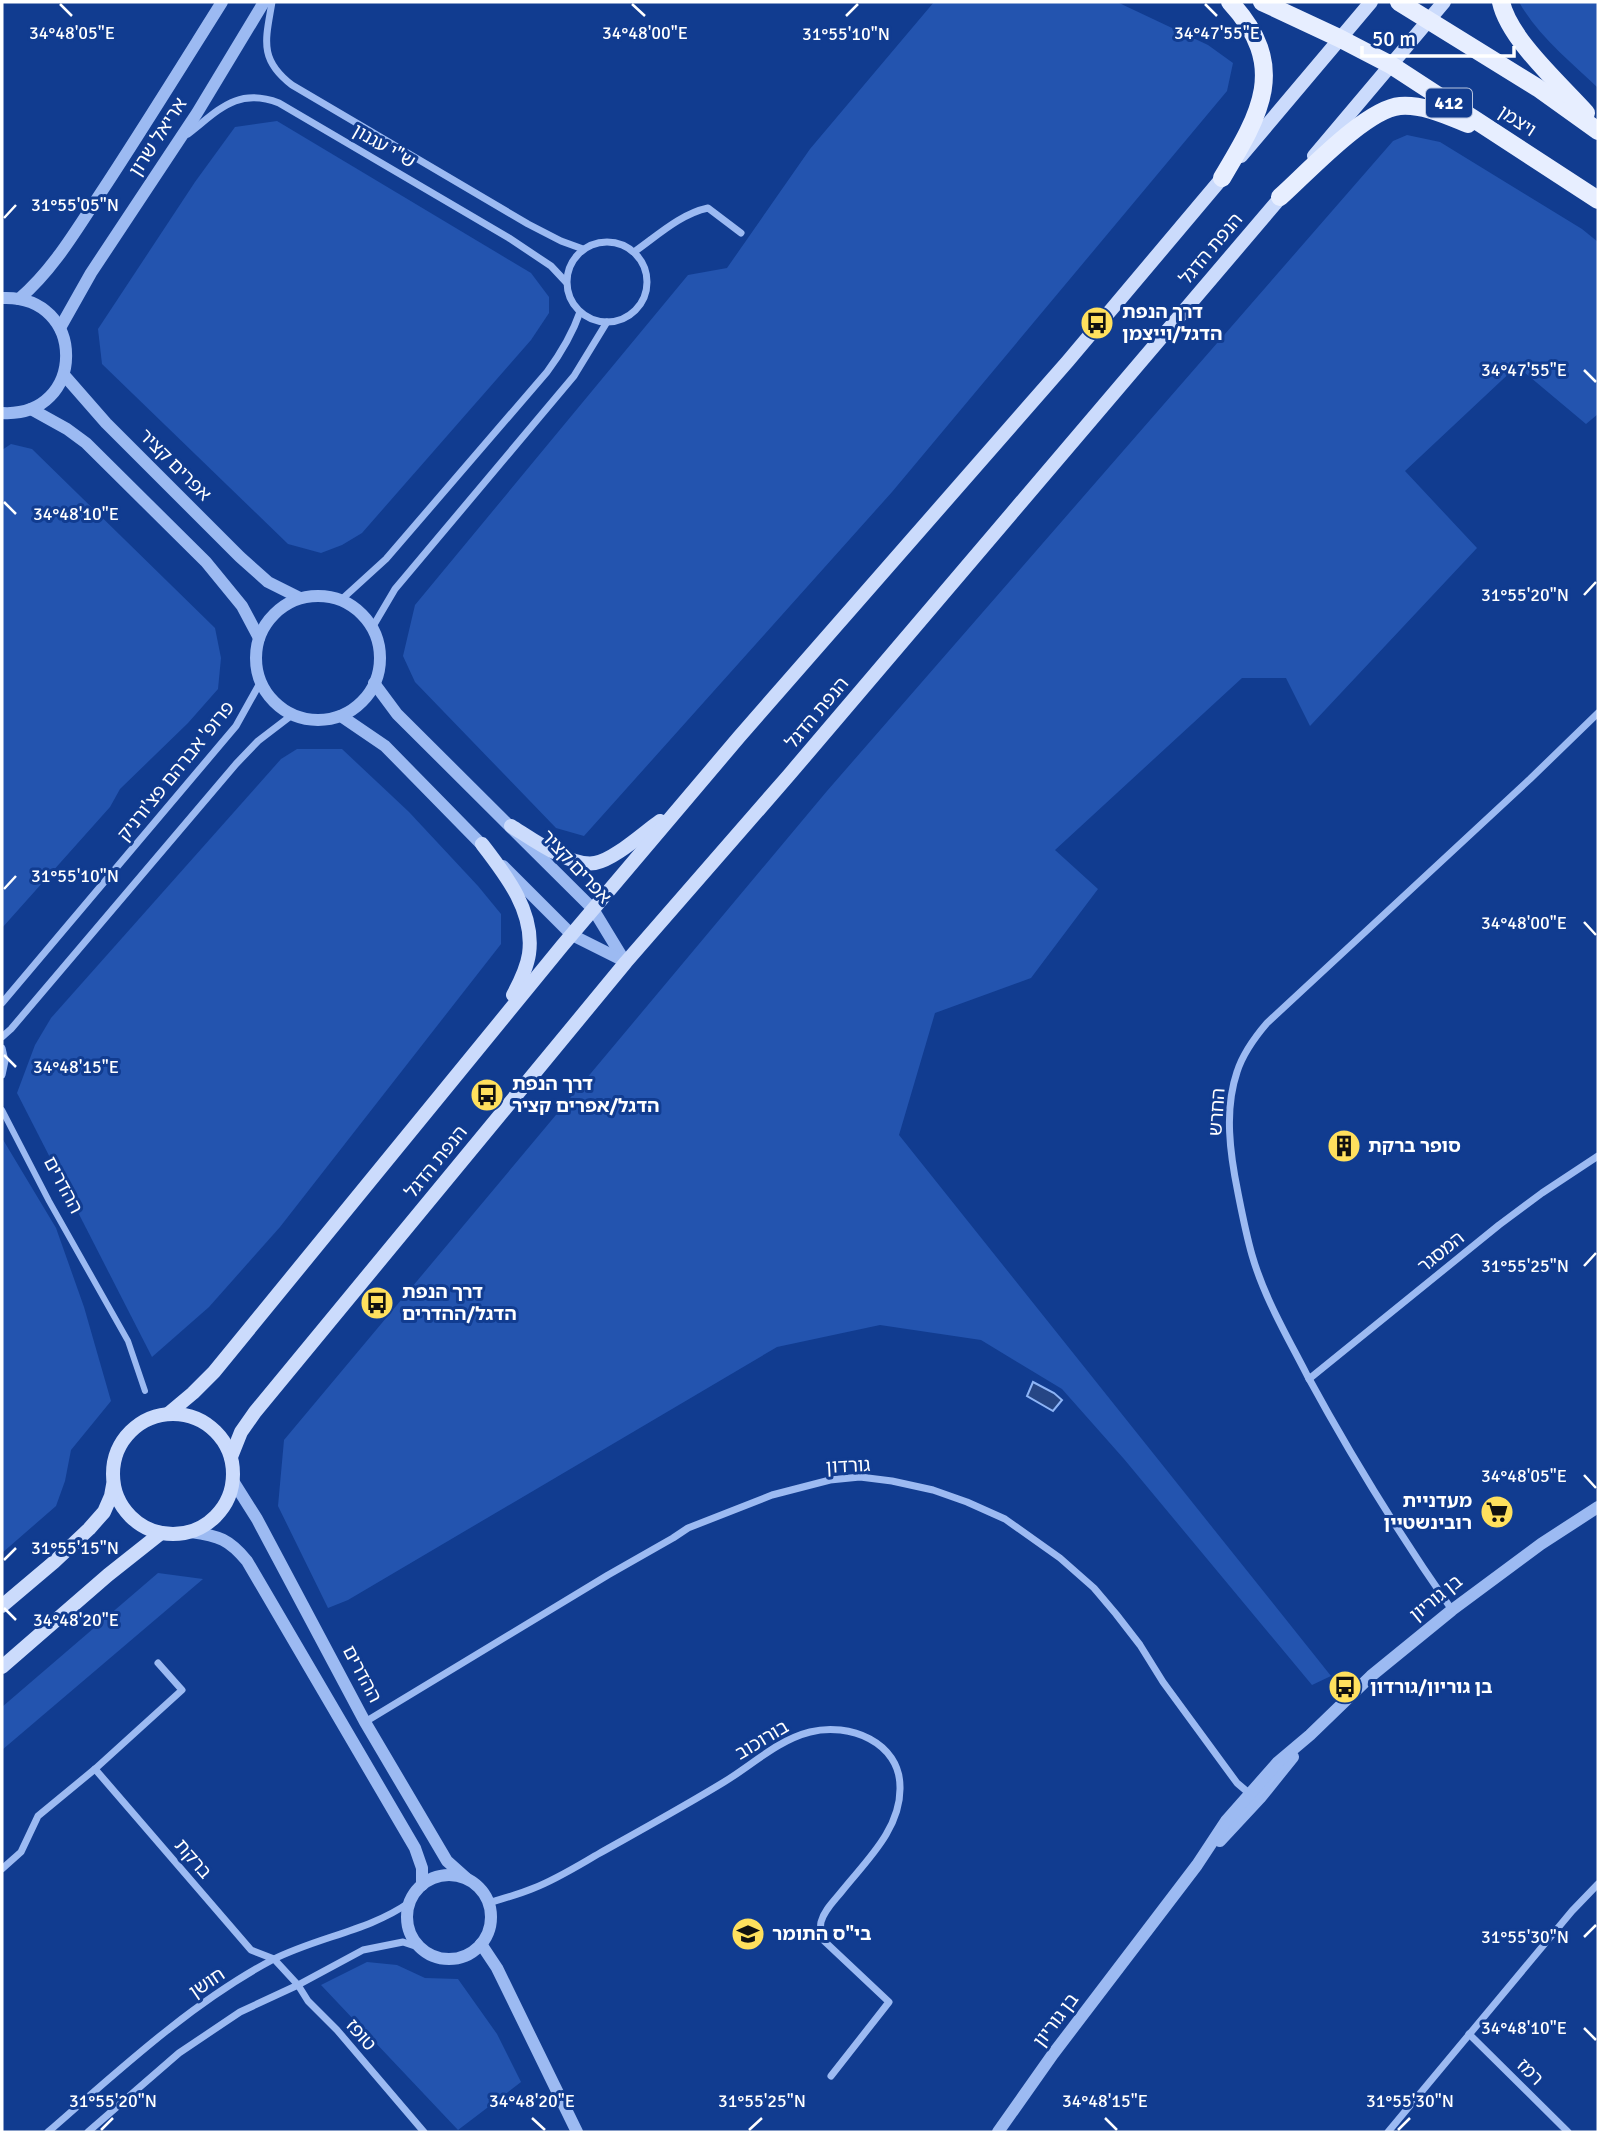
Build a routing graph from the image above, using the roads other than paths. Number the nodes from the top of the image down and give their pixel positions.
1 (222, 2) edge
2 (264, 2) edge
3 (272, 2) edge
4 (1230, 2) edge
5 (1262, 2) edge
6 (1371, 2) edge
7 (1399, 2) edge
8 (1444, 2) edge
9 (1501, 2) edge
10 (1430, 19) junction
11 (1339, 38) junction
12 (1391, 65) junction
13 (1598, 129) edge
14 (1507, 140) junction
15 (179, 141) junction
16 (1222, 178) junction
17 (1280, 198) junction
18 (1598, 200) edge
19 (741, 233) dead end
20 (583, 249) junction
21 (634, 252) junction
22 (566, 282) junction
23 (2, 298) edge
24 (19, 299) junction
25 (580, 313) junction
26 (607, 322) junction
27 (61, 328) junction
28 (64, 375) junction
29 (31, 409) junction
30 (2, 413) edge
31 (300, 598) junction
32 (341, 600) junction
33 (372, 628) junction
34 (259, 638) junction
35 (374, 683) junction
36 (260, 684) junction
37 (1598, 713) edge
38 (292, 715) junction
39 (341, 716) junction
40 (683, 803) junction
41 (511, 827) junction
42 (482, 844) junction
43 (593, 909) junction
44 (572, 934) junction
45 (626, 962) junction
46 (2, 1003) edge
47 (492, 1029) junction
48 (2, 1037) edge
49 (2, 1048) edge
50 (2, 1075) edge
51 (2, 1110) edge
52 (1598, 1156) edge
53 (1310, 1379) junction
54 (145, 1391) dead end
55 (168, 1414) junction
56 (232, 1457) junction
57 (233, 1481) junction
58 (114, 1484) junction
59 (1598, 1507) edge
60 (191, 1532) junction
61 (161, 1533) junction
62 (2, 1606) edge
63 (1452, 1610) junction
64 (158, 1663) dead end
65 (2, 1667) edge
66 (366, 1722) junction
67 (94, 1769) junction
68 (1254, 1797) junction
69 (2, 1869) edge
70 (466, 1878) junction
71 (1598, 1884) edge
72 (422, 1885) junction
73 (410, 1902) junction
74 (489, 1903) junction
75 (481, 1944) junction
76 (421, 1948) junction
77 (274, 1959) junction
78 (298, 1985) junction
79 (1469, 2034) junction
80 (831, 2076) dead end
81 (423, 2131) edge
82 (48, 2132) edge
83 (88, 2132) edge
84 (577, 2132) edge
85 (998, 2132) edge
86 (1388, 2132) edge
87 (1568, 2132) edge

1 - 24 street, אריאל שרון
2 - 15 street, אריאל שרון
3 - 20 street, ש"י עגנון
4 - 16 main road
5 - 11 main road, ויצמן / 412
6 - 11 main road, הנפת הדגל
7 - 10 main road, ויצמן
8 - 10 main road, הנפת הדגל
9 - 13 main road
10 - 12 main road, הנפת הדגל
10 - 13 main road, ויצמן
11 - 12 main road, ויצמן / 412
11 - 16 main road, הנפת הדגל
12 - 14 main road, ויצמן / 412
12 - 17 main road, הנפת הדגל
14 - 17 main road
14 - 18 main road, ויצמן / 412
15 - 22 street, ש"י עגנון
15 - 27 street, אריאל שרון
16 - 40 main road, הנפת הדגל
17 - 45 main road, הנפת הדגל
19 - 21 street
20 - 21 street
20 - 22 street
21 - 26 street
22 - 25 street
23 - 24 street
24 - 27 street
25 - 26 street
25 - 32 street
26 - 33 street
27 - 28 street
28 - 29 street
28 - 31 street, אפרים קציר
29 - 30 street
29 - 34 street
31 - 32 street
31 - 34 street
32 - 33 street
33 - 35 street
34 - 36 street
35 - 39 street
35 - 41 street, אפרים קציר
36 - 38 street
36 - 46 street, פרופ' אברהם פצ'ורניק
37 - 53 street, החרש
38 - 39 street
38 - 48 street, פרופ' אברהם פצ'ורניק
39 - 42 street
40 - 41 main road
40 - 43 main road, הנפת הדגל
41 - 43 street, אפרים קציר
42 - 44 street
42 - 47 main road
43 - 44 main road, הנפת הדגל
43 - 45 street, אפרים קציר
44 - 45 street
44 - 47 main road, הנפת הדגל
45 - 56 main road, הנפת הדגל
47 - 55 main road, הנפת הדגל
49 - 50 street
51 - 54 street, ההדרים
52 - 53 street, המסגר
53 - 63 street, החרש
55 - 56 main road
55 - 58 main road
56 - 57 main road
57 - 60 main road
57 - 66 street, ההדרים
58 - 61 main road
58 - 62 main road
59 - 63 street, בן גוריון
60 - 61 main road
60 - 72 street
61 - 65 main road
63 - 68 street, בן גוריון
64 - 67 street
66 - 68 street, גורדון
66 - 70 street, ההדרים
67 - 69 street
67 - 77 street, ברקת
68 - 85 street, בן גוריון
70 - 72 street
70 - 74 street
71 - 79 street
72 - 73 street
73 - 76 street
73 - 77 street, חושן
74 - 75 street
74 - 80 street, בורוכוב
75 - 76 street
75 - 84 street
76 - 78 street
77 - 78 street, טופז
77 - 82 street, חושן
78 - 81 street, טופז
78 - 83 street
79 - 86 street
79 - 87 street, רמז

